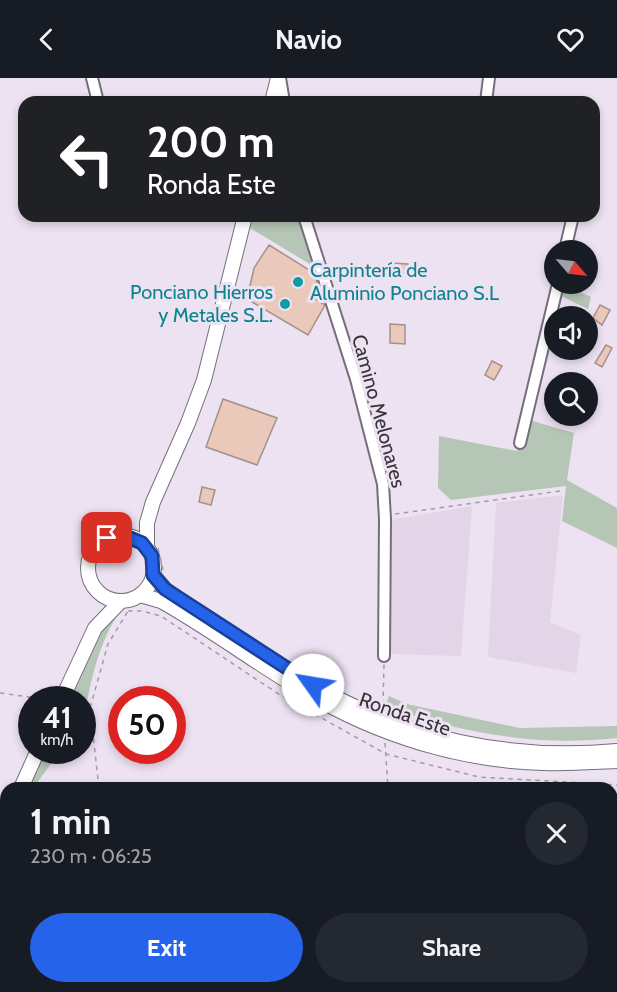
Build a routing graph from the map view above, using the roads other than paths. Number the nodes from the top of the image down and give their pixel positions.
1 (92, 78) edge
2 (279, 78) edge
3 (489, 78) edge
4 (96, 96) edge
5 (274, 96) edge
6 (283, 96) edge
7 (487, 96) edge
8 (244, 222) edge
9 (306, 222) edge
10 (572, 222) edge
11 (567, 240) edge
12 (556, 294) edge
13 (520, 443) dead end
14 (153, 502) junction
15 (125, 536) junction
16 (146, 545) junction
17 (158, 572) junction
18 (98, 592) junction
19 (140, 595) junction
20 (123, 601) junction
21 (95, 628) junction
22 (384, 656) road end
23 (68, 686) edge
24 (617, 751) edge
25 (617, 761) edge
26 (32, 764) edge
27 (24, 782) edge

1 - 4 street
2 - 5 main road
2 - 6 street
3 - 7 street
8 - 14 main road
9 - 22 street, Camino Melonares
10 - 11 street
12 - 13 street
14 - 15 main road
14 - 16 main road
15 - 16 main road
15 - 18 main road
16 - 17 main road
17 - 19 main road
17 - 24 main road, Ronda Este
18 - 20 main road
18 - 21 main road
19 - 20 main road
19 - 25 main road, Ronda Este
20 - 21 main road
21 - 23 main road
26 - 27 main road

